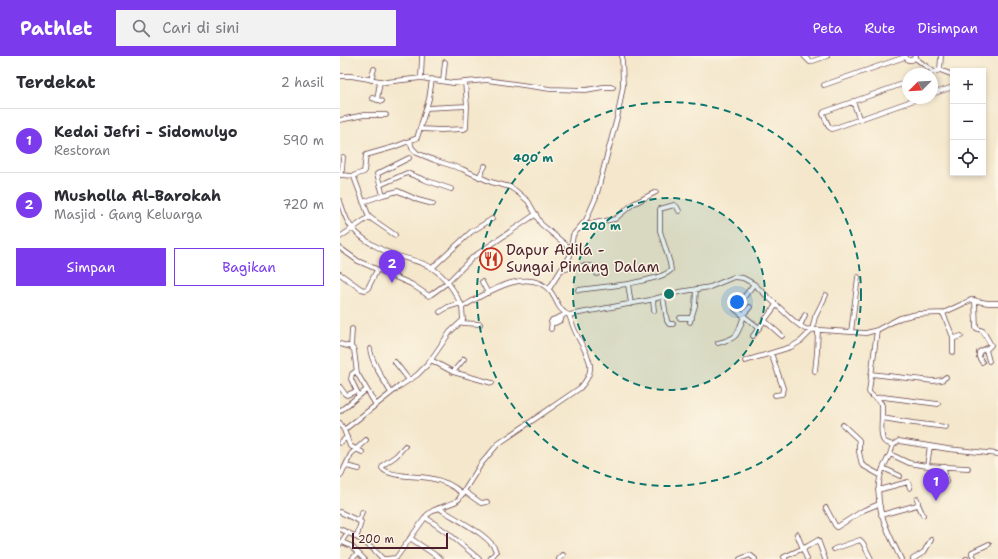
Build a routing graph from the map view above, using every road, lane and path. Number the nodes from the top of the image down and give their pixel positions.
1 (422, 56) edge
2 (622, 56) edge
3 (804, 56) edge
4 (827, 56) edge
5 (905, 56) edge
6 (941, 56) edge
7 (916, 57) edge
8 (445, 62) dead end
9 (929, 68) edge
10 (374, 69) dead end
11 (940, 70) joint
12 (950, 74) edge
13 (340, 76) edge
14 (421, 78) junction
15 (432, 79) junction
16 (371, 80) junction
17 (380, 81) junction
18 (443, 81) junction
19 (465, 82) junction
20 (902, 84) edge
21 (824, 85) dead end
22 (612, 87) dead end
23 (950, 88) edge
24 (938, 92) edge
25 (377, 100) dead end
26 (853, 101) junction
27 (902, 104) edge
28 (467, 106) junction
29 (426, 108) junction
30 (386, 115) dead end
31 (859, 118) junction
32 (340, 120) edge
33 (420, 129) junction
34 (410, 141) junction
35 (343, 156) dead end
36 (409, 158) dead end
37 (485, 166) dead end
38 (340, 174) edge
39 (354, 176) junction
40 (479, 177) junction
41 (380, 185) junction
42 (451, 189) dead end
43 (656, 192) dead end
44 (383, 195) junction
45 (340, 201) edge
46 (363, 202) junction
47 (433, 204) dead end
48 (679, 211) dead end
49 (536, 214) junction
50 (369, 217) junction
51 (492, 219) dead end
52 (352, 229) junction
53 (579, 229) junction
54 (395, 235) dead end
55 (340, 237) edge
56 (340, 248) edge
57 (572, 250) junction
58 (432, 268) junction
59 (377, 270) junction
60 (561, 270) junction
61 (340, 274) edge
62 (598, 274) dead end
63 (858, 277) dead end
64 (447, 282) junction
65 (482, 282) dead end
66 (628, 284) junction
67 (754, 284) junction
68 (549, 289) junction
69 (696, 289) junction
70 (578, 290) dead end
71 (488, 293) junction
72 (826, 295) dead end
73 (663, 297) junction
74 (653, 300) junction
75 (975, 300) junction
76 (998, 303) edge
77 (631, 304) junction
78 (462, 305) junction
79 (776, 305) junction
80 (750, 306) dead end
81 (654, 311) dead end
82 (440, 312) dead end
83 (943, 313) junction
84 (565, 315) junction
85 (805, 315) dead end
86 (744, 316) junction
87 (680, 318) dead end
88 (764, 320) junction
89 (460, 323) junction
90 (480, 324) dead end
91 (673, 324) dead end
92 (800, 326) junction
93 (759, 328) junction
94 (352, 329) dead end
95 (551, 330) dead end
96 (812, 330) junction
97 (818, 330) junction
98 (877, 330) junction
99 (850, 332) junction
100 (753, 336) dead end
101 (782, 336) dead end
102 (961, 336) dead end
103 (953, 338) junction
104 (718, 343) dead end
105 (340, 344) edge
106 (351, 347) junction
107 (987, 348) junction
108 (370, 349) dead end
109 (953, 352) dead end
110 (770, 353) junction
111 (464, 359) dead end
112 (431, 360) junction
113 (745, 361) dead end
114 (989, 361) dead end
115 (395, 362) dead end
116 (982, 362) dead end
117 (356, 371) junction
118 (815, 371) dead end
119 (453, 372) junction
120 (871, 374) junction
121 (946, 377) dead end
122 (409, 380) junction
123 (492, 383) dead end
124 (340, 387) edge
125 (366, 390) junction
126 (356, 391) junction
127 (391, 393) junction
128 (775, 395) dead end
129 (359, 396) junction
130 (876, 398) junction
131 (938, 404) dead end
132 (376, 405) junction
133 (340, 411) edge
134 (882, 418) junction
135 (340, 423) edge
136 (843, 425) dead end
137 (946, 426) dead end
138 (344, 430) junction
139 (346, 438) junction
140 (366, 440) dead end
141 (340, 444) edge
142 (893, 445) junction
143 (405, 446) dead end
144 (930, 446) junction
145 (355, 449) junction
146 (362, 452) dead end
147 (890, 454) junction
148 (998, 454) edge
149 (346, 466) junction
150 (927, 466) junction
151 (944, 467) junction
152 (883, 468) junction
153 (968, 468) dead end
154 (359, 469) dead end
155 (341, 475) edge
156 (880, 475) junction
157 (900, 476) dead end
158 (946, 482) dead end
159 (910, 488) dead end
160 (878, 490) junction
161 (464, 493) junction
162 (918, 499) dead end
163 (487, 502) dead end
164 (879, 504) junction
165 (918, 504) junction
166 (439, 508) junction
167 (826, 508) dead end
168 (340, 512) edge
169 (362, 512) dead end
170 (923, 515) dead end
171 (881, 516) junction
172 (425, 517) junction
173 (359, 520) junction
174 (340, 529) edge
175 (348, 532) junction
176 (797, 534) dead end
177 (357, 536) junction
178 (410, 538) junction
179 (930, 540) dead end
180 (341, 543) edge
181 (989, 544) dead end
182 (803, 548) junction
183 (834, 549) dead end
184 (358, 553) junction
185 (563, 555) dead end
186 (397, 558) edge
187 (784, 558) edge
188 (352, 559) edge
189 (364, 559) edge
190 (384, 559) edge
191 (441, 559) edge
192 (479, 559) edge
193 (490, 559) edge
194 (559, 559) edge
195 (740, 559) edge
196 (755, 559) edge
197 (807, 559) edge
198 (825, 559) edge
199 (871, 559) edge
200 (901, 559) edge
201 (913, 559) edge
202 (975, 559) edge

1 - 14 street
2 - 53 street
3 - 4 street
5 - 7 street
5 - 21 street
6 - 11 street
7 - 9 street
8 - 18 street
10 - 16 street
11 - 12 street
13 - 16 street
14 - 15 street
14 - 17 street
15 - 18 street
15 - 29 street
16 - 17 street
17 - 25 street
18 - 19 street
19 - 22 street
19 - 28 street
20 - 26 street
23 - 24 street
26 - 31 street
26 - 31 street
27 - 31 street
28 - 29 street
28 - 33 street
29 - 33 street
30 - 32 street
33 - 34 street
34 - 39 street
34 - 40 street
35 - 38 street
36 - 41 street
37 - 40 street
38 - 39 street
39 - 46 street
40 - 49 street
41 - 42 street
41 - 44 street
43 - 53 street
44 - 46 street
44 - 47 street
45 - 52 street
46 - 50 street
48 - 66 street
49 - 57 street
49 - 64 street
50 - 52 street
50 - 54 street
51 - 58 street
52 - 55 street
52 - 58 street
53 - 57 street
56 - 59 street
57 - 60 street
58 - 64 street
59 - 61 street
59 - 64 street
60 - 62 street
60 - 68 street
63 - 99 street
64 - 78 street
65 - 71 street
66 - 70 street
66 - 77 street
67 - 69 street
67 - 79 street
67 - 86 street
68 - 71 street
68 - 84 street
69 - 73 street
69 - 87 street
71 - 78 street
72 - 96 street
73 - 74 street
73 - 91 street
74 - 77 street
74 - 81 street
75 - 76 street
75 - 83 street
75 - 107 street
77 - 84 street
78 - 82 street
78 - 89 street
79 - 88 street
79 - 92 street
80 - 86 street
83 - 98 street
83 - 103 street
84 - 95 street
84 - 161 street
85 - 92 street
86 - 93 street
86 - 104 street
88 - 93 street
88 - 101 street
89 - 90 street
89 - 112 street
92 - 96 street
93 - 100 street
94 - 106 street
96 - 97 street
96 - 110 street
97 - 99 street
97 - 118 street
98 - 99 street
98 - 120 street
102 - 103 street
103 - 109 street
105 - 106 street
106 - 117 street
107 - 114 street
107 - 116 street
108 - 127 street
110 - 113 street
110 - 128 street
111 - 119 street
112 - 119 street
112 - 122 street
115 - 122 street
117 - 125 street
117 - 126 street
119 - 123 street
120 - 121 street
120 - 130 street
122 - 127 street
124 - 126 street
125 - 129 street
125 - 132 street
126 - 129 street
127 - 132 street
129 - 133 street
130 - 131 street
130 - 134 street
132 - 138 street
134 - 137 street
134 - 142 street
135 - 138 street
136 - 156 street
138 - 139 street
139 - 141 street
139 - 145 street
140 - 145 street
142 - 144 street
142 - 147 street
143 - 161 street
144 - 148 street
144 - 150 street
145 - 146 street
145 - 149 street
147 - 150 street
147 - 152 street
149 - 154 street
149 - 155 street
150 - 151 street
151 - 153 street
151 - 158 street
152 - 156 street
152 - 157 street
156 - 160 street
159 - 160 street
160 - 164 street
161 - 163 street
161 - 166 street
162 - 165 street
164 - 167 street
164 - 171 street
165 - 170 street
165 - 171 street
166 - 172 street
166 - 193 street
168 - 173 street
169 - 173 street
171 - 200 street
172 - 178 street
172 - 192 street
173 - 177 street
174 - 175 street
175 - 177 street
175 - 180 street
176 - 182 street
177 - 190 street
178 - 186 street
178 - 191 street
179 - 201 street
180 - 184 street
181 - 202 street
182 - 187 street
182 - 197 street
182 - 198 street
183 - 199 street
184 - 188 street
184 - 189 street
185 - 194 street
186 - 190 street
195 - 196 street

